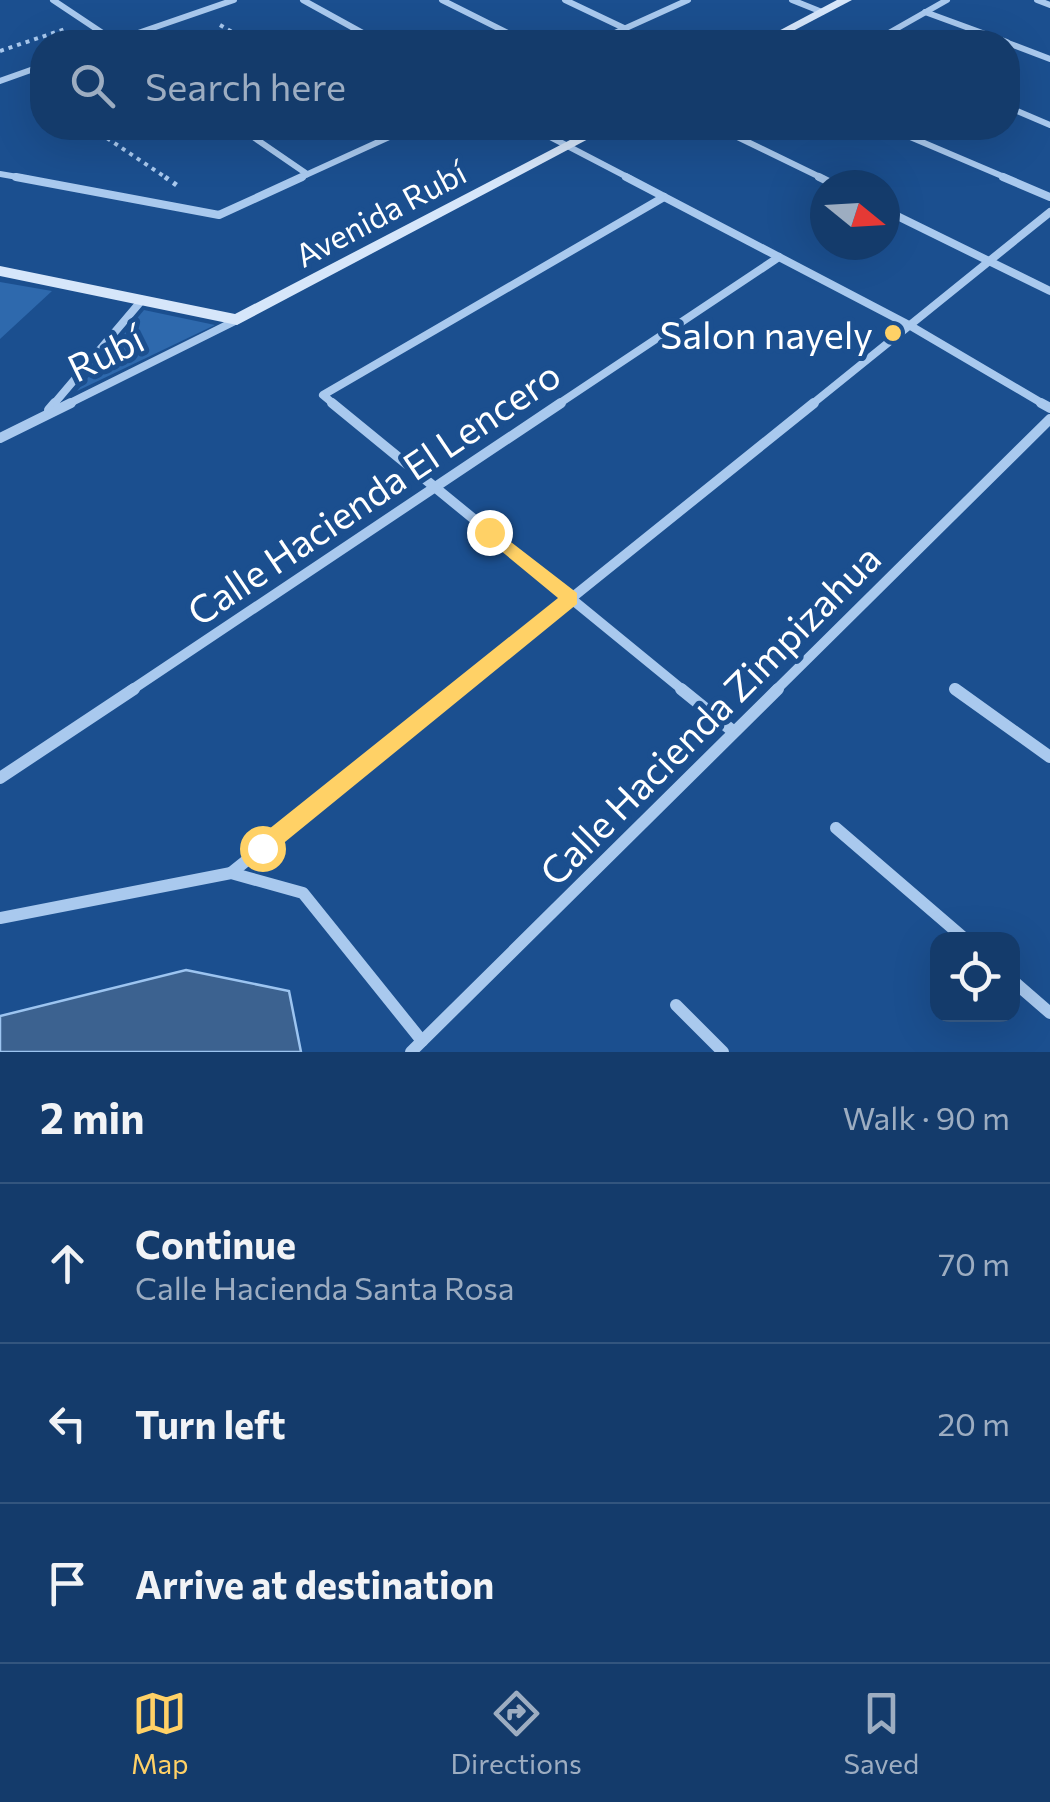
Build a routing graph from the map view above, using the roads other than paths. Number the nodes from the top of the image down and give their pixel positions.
1 (52, 0) edge
2 (234, 0) edge
3 (303, 0) edge
4 (442, 0) edge
5 (566, 0) edge
6 (688, 0) edge
7 (792, 0) edge
8 (846, 0) edge
9 (947, 0) edge
10 (1037, 0) edge
11 (1050, 5) edge
12 (822, 12) junction
13 (925, 12) junction
14 (626, 29) joint
15 (97, 30) edge
16 (148, 30) edge
17 (357, 30) edge
18 (502, 30) edge
19 (787, 30) edge
20 (894, 30) edge
21 (973, 30) edge
22 (1020, 48) edge
23 (1050, 59) edge
24 (30, 70) edge
25 (0, 81) edge
26 (1020, 112) edge
27 (1050, 125) edge
28 (258, 140) edge
29 (383, 140) edge
30 (555, 140) edge
31 (579, 140) edge
32 (747, 140) edge
33 (916, 140) edge
34 (567, 146) junction
35 (810, 172) edge
36 (0, 174) edge
37 (308, 174) junction
38 (664, 196) junction
39 (1050, 197) edge
40 (1050, 212) edge
41 (900, 217) edge
42 (779, 257) junction
43 (989, 261) junction
44 (0, 270) edge
45 (1050, 291) edge
46 (142, 300) junction
47 (237, 320) junction
48 (910, 326) junction
49 (1050, 408) edge
50 (46, 415) junction
51 (1050, 419) edge
52 (0, 438) edge
53 (434, 487) junction
54 (571, 598) junction
55 (955, 689) dead end
56 (734, 732) junction
57 (1050, 756) edge
58 (0, 778) edge
59 (836, 828) dead end
60 (231, 873) junction
61 (0, 918) edge
62 (956, 932) edge
63 (1020, 987) edge
64 (676, 1004) dead end
65 (1050, 1012) edge
66 (422, 1041) junction
67 (410, 1052) edge
68 (724, 1052) edge

1 - 15 street
2 - 16 street
3 - 17 street
4 - 18 street
5 - 14 street
6 - 14 street
7 - 12 street
8 - 12 street
9 - 13 street
10 - 11 street
12 - 19 street
13 - 20 street
13 - 21 street
22 - 23 street
24 - 25 street
26 - 27 street
28 - 37 street
29 - 37 street
30 - 34 street
31 - 34 street, Avenida Rubí
32 - 35 street
33 - 39 street
34 - 38 street
34 - 47 street, Avenida Rubí
36 - 37 street
38 - 42 street
38 - 53 street
40 - 43 street
41 - 43 street
42 - 48 street
42 - 53 street, Calle Hacienda El Lencero
43 - 45 street
43 - 48 street
44 - 46 street
46 - 47 street
46 - 50 street
47 - 50 street, Rubí
48 - 49 street
48 - 54 street
50 - 52 street, Rubí
51 - 56 street, Calle Hacienda Zimpizahua
53 - 54 street
53 - 58 street, Calle Hacienda El Lencero
54 - 56 street
54 - 60 street
55 - 57 street
56 - 66 street, Calle Hacienda Zimpizahua
59 - 62 street
60 - 61 street
60 - 66 street
63 - 65 street
64 - 68 street
66 - 67 street, Calle Hacienda Zimpizahua

